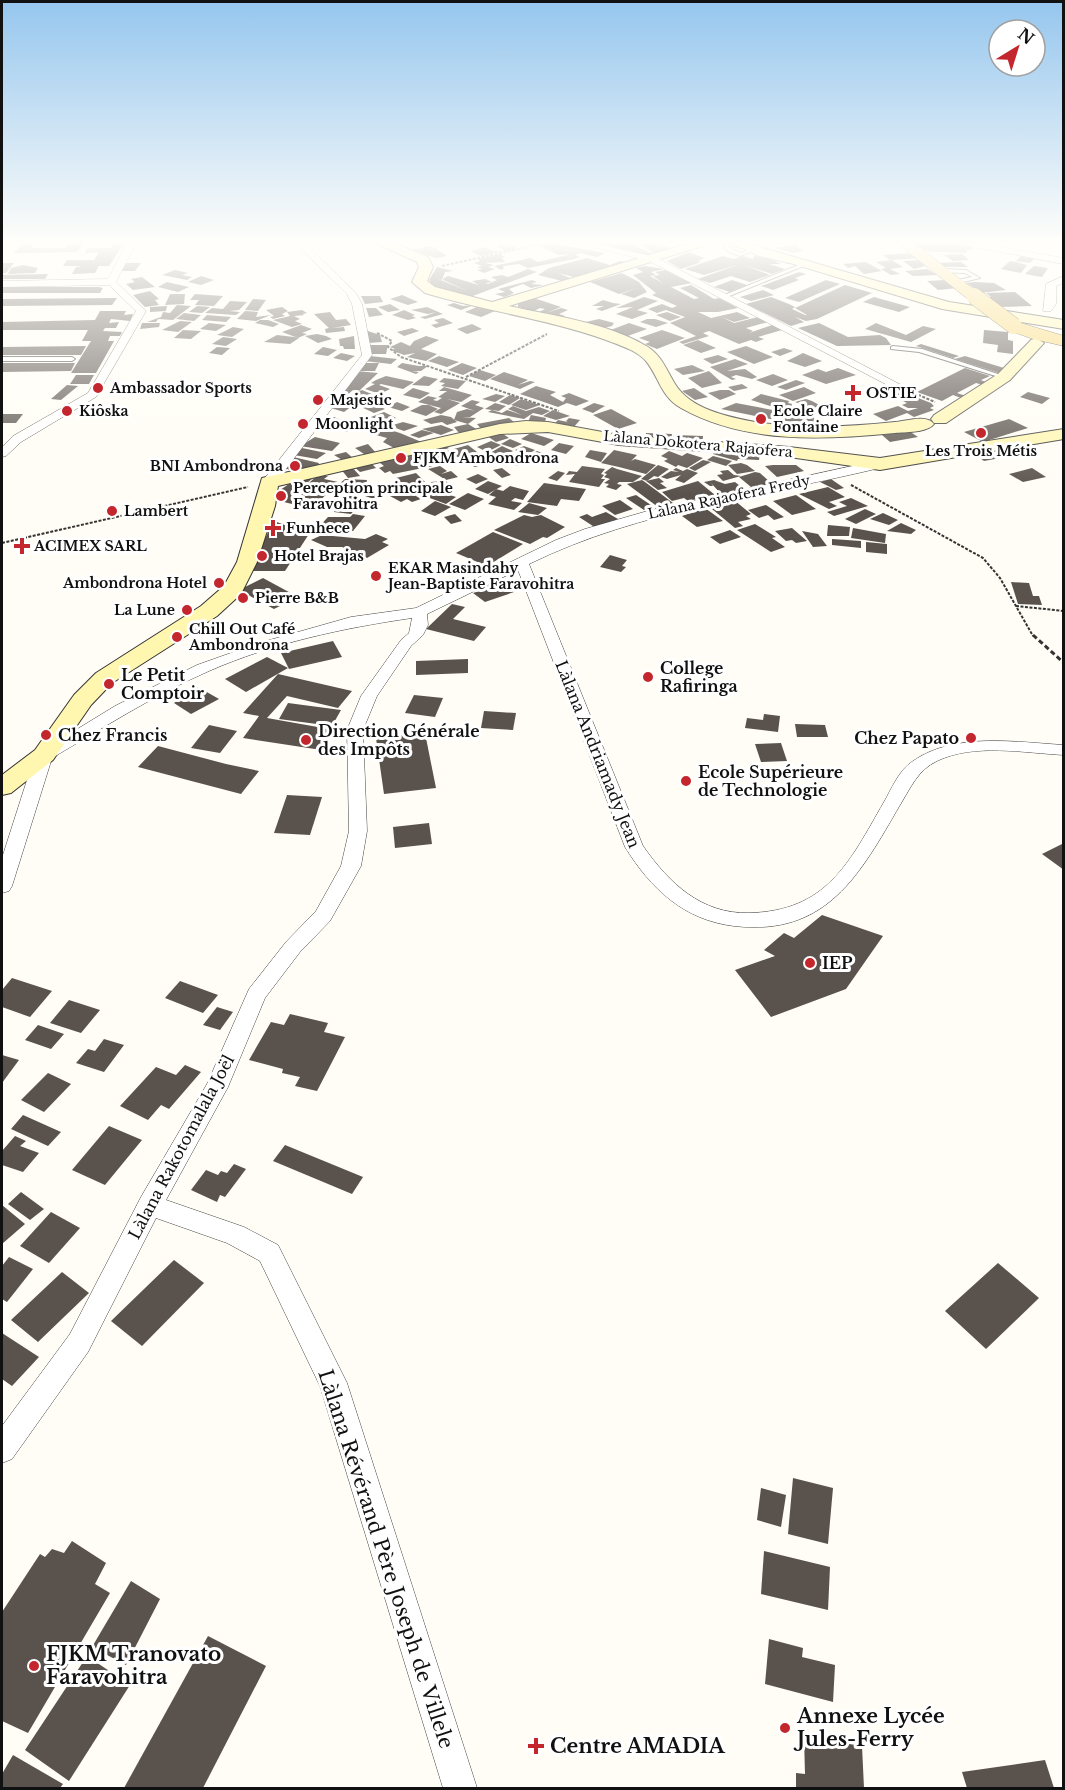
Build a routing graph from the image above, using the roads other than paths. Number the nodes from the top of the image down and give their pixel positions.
1 (132, 327) edge
2 (363, 327) edge
3 (570, 327) edge
4 (784, 327) edge
5 (1046, 328) edge
6 (893, 348) dead end
7 (2, 359) edge
8 (72, 359) dead end
9 (1004, 377) junction
10 (902, 388) road end
11 (938, 422) junction
12 (1064, 434) edge
13 (2, 436) edge
14 (21, 436) junction
15 (2, 453) edge
16 (944, 453) junction
17 (880, 464) junction
18 (269, 482) junction
19 (522, 564) junction
20 (420, 612) junction
21 (1064, 750) edge
22 (44, 755) junction
23 (2, 787) edge
24 (2, 886) edge
25 (150, 1205) junction
26 (2, 1449) edge
27 (460, 1788) edge

1 - 14 street
2 - 18 street
3 - 11 street
4 - 10 street
5 - 9 street
6 - 9 lane
7 - 8 lane
9 - 11 street
11 - 16 street
11 - 17 street
12 - 16 street, Làlana Rajaofera Fredy
13 - 14 street
14 - 15 street
16 - 17 street, Làlana Rajaofera Fredy
17 - 18 street, Làlana Dokotera Rajaofera
17 - 19 street, Làlana Rajaofera Fredy
18 - 22 street
19 - 20 street, Làlana Rajaofera Fredy
19 - 21 street, Làlana Andriamady Jean
20 - 22 street, Làlana Rajaofera Fredy
20 - 25 street, Làlana Rakotomalala Joël
22 - 23 street
22 - 24 street
25 - 26 street, Làlana Rakotomalala Joël
25 - 27 street, Làlana Révérand Père Joseph de Villele

